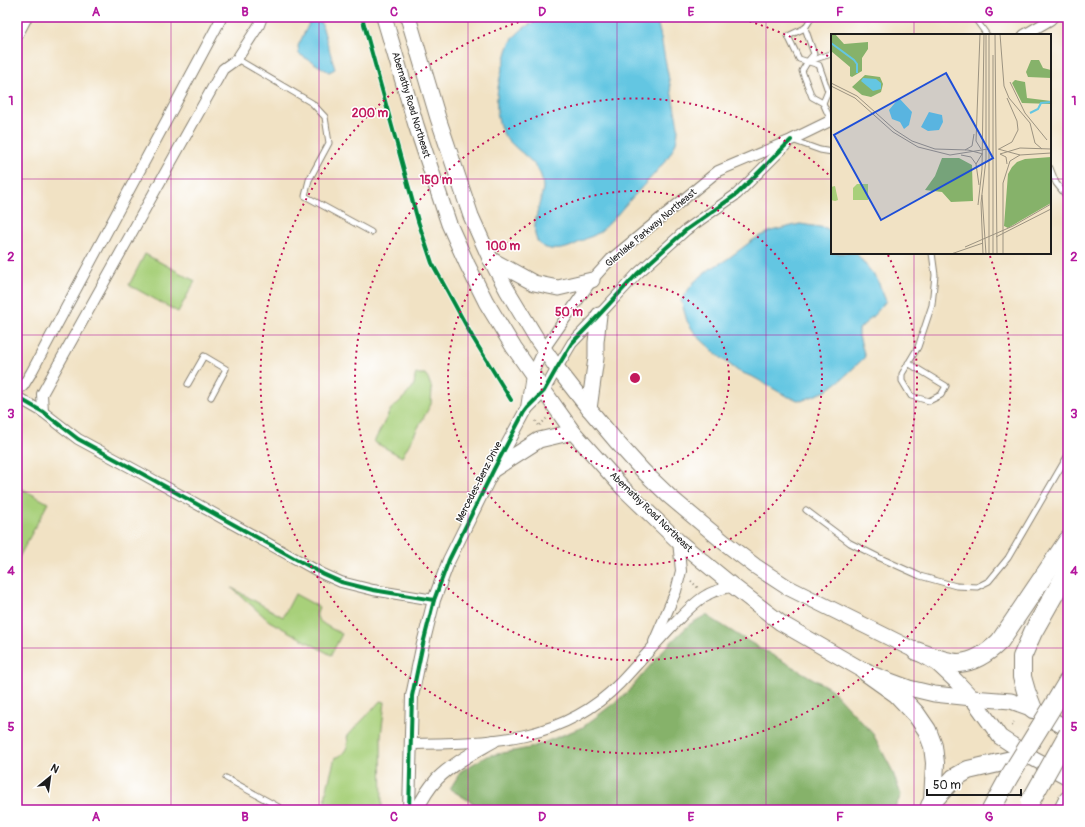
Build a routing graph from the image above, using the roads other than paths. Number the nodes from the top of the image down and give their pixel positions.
1 (27, 17) edge
2 (222, 17) edge
3 (262, 17) edge
4 (384, 17) edge
5 (408, 17) edge
6 (812, 17) edge
7 (974, 17) edge
8 (1053, 17) edge
9 (805, 28) junction
10 (986, 34) edge
11 (1026, 34) edge
12 (17, 36) edge
13 (831, 54) edge
14 (237, 59) junction
15 (808, 61) junction
16 (823, 103) junction
17 (831, 119) edge
18 (831, 121) edge
19 (791, 140) junction
20 (831, 152) edge
21 (1051, 172) edge
22 (1068, 198) edge
23 (371, 232) dead end
24 (932, 254) edge
25 (490, 259) junction
26 (592, 280) junction
27 (600, 315) junction
28 (544, 350) junction
29 (908, 363) junction
30 (557, 368) junction
31 (532, 374) junction
32 (188, 384) dead end
33 (17, 390) edge
34 (544, 391) junction
35 (17, 396) edge
36 (211, 397) dead end
37 (527, 408) junction
38 (589, 409) junction
39 (43, 412) junction
40 (573, 432) junction
41 (1068, 455) edge
42 (494, 469) junction
43 (806, 510) dead end
44 (1068, 540) edge
45 (678, 541) junction
46 (1068, 570) edge
47 (733, 586) junction
48 (434, 600) junction
49 (651, 649) junction
50 (916, 651) junction
51 (866, 672) junction
52 (1064, 688) edge
53 (972, 698) junction
54 (1033, 709) junction
55 (1068, 729) edge
56 (1068, 734) edge
57 (494, 741) junction
58 (411, 744) junction
59 (1029, 756) junction
60 (1068, 777) edge
61 (226, 778) dead end
62 (1068, 800) edge
63 (930, 805) edge
64 (1027, 806) edge
65 (284, 810) edge
66 (409, 810) edge
67 (417, 810) edge
68 (990, 810) edge
69 (1063, 810) edge

1 - 12 street
2 - 33 street
3 - 14 street
4 - 31 main road, Abernathy Road Northeast
5 - 25 main road
6 - 9 lane
7 - 10 lane
8 - 11 street
9 - 15 lane
9 - 15 lane
13 - 15 lane
14 - 23 lane
14 - 39 street
15 - 16 lane
15 - 16 lane
16 - 17 lane
18 - 19 street, Glenlake Parkway Northeast
19 - 20 lane
19 - 26 street, Glenlake Parkway Northeast
19 - 27 street, Glenlake Parkway Northeast
21 - 22 lane
24 - 29 lane
25 - 26 main road
25 - 28 main road
26 - 28 street, Glenlake Parkway Northeast
27 - 30 street, Glenlake Parkway Northeast
27 - 38 main road
28 - 30 main road
28 - 31 street, Glenlake Parkway Northeast
29 - 29 lane
30 - 34 street, Glenlake Parkway Northeast
30 - 38 main road
31 - 34 main road, Abernathy Road Northeast
31 - 37 street, Mercedes-Benz Drive
32 - 36 lane
34 - 37 street, Mercedes-Benz Drive
34 - 40 main road, Abernathy Road Northeast
35 - 39 street
37 - 42 street, Mercedes-Benz Drive
38 - 50 main road
39 - 48 street
40 - 42 main road
40 - 45 main road, Abernathy Road Northeast
41 - 43 lane
42 - 48 street, Mercedes-Benz Drive
44 - 50 highway
45 - 47 main road, Abernathy Road Northeast
45 - 49 street
46 - 54 highway
47 - 49 street
47 - 51 main road, Abernathy Road Northeast
48 - 58 street, Mercedes-Benz Drive
49 - 57 street
50 - 53 main road
51 - 53 main road, Abernathy Road Northeast
51 - 63 highway
52 - 68 highway, bridge
53 - 54 main road, Abernathy Road Northeast
53 - 59 main road
54 - 55 main road, Abernathy Road Northeast
56 - 64 highway, bridge
57 - 58 street
57 - 67 street
58 - 66 street, Mercedes-Benz Drive
59 - 60 main road
59 - 63 highway
61 - 65 lane
62 - 69 highway

